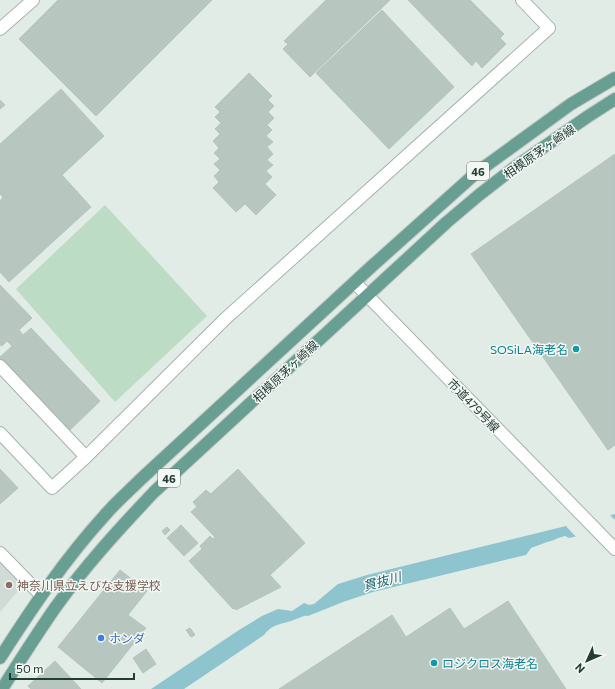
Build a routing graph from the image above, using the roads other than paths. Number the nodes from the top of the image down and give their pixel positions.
1 (33, 0) edge
2 (522, 0) edge
3 (0, 29) edge
4 (615, 78) edge
5 (615, 99) edge
6 (355, 282) junction
7 (367, 296) junction
8 (0, 366) edge
9 (0, 433) edge
10 (86, 458) junction
11 (611, 545) edge
12 (0, 553) edge
13 (41, 595) junction
14 (0, 658) edge
15 (2, 689) edge

1 - 3 street
2 - 10 street
4 - 6 main road, 相模原茅ヶ崎線 / 46
5 - 7 main road, 相模原茅ヶ崎線 / 46
6 - 7 street, 市道479号線
6 - 13 main road, 相模原茅ヶ崎線 / 46
7 - 11 street, 市道479号線
7 - 15 main road, 相模原茅ヶ崎線 / 46
8 - 10 street
9 - 10 street
12 - 13 street
13 - 14 main road, 相模原茅ヶ崎線 / 46

